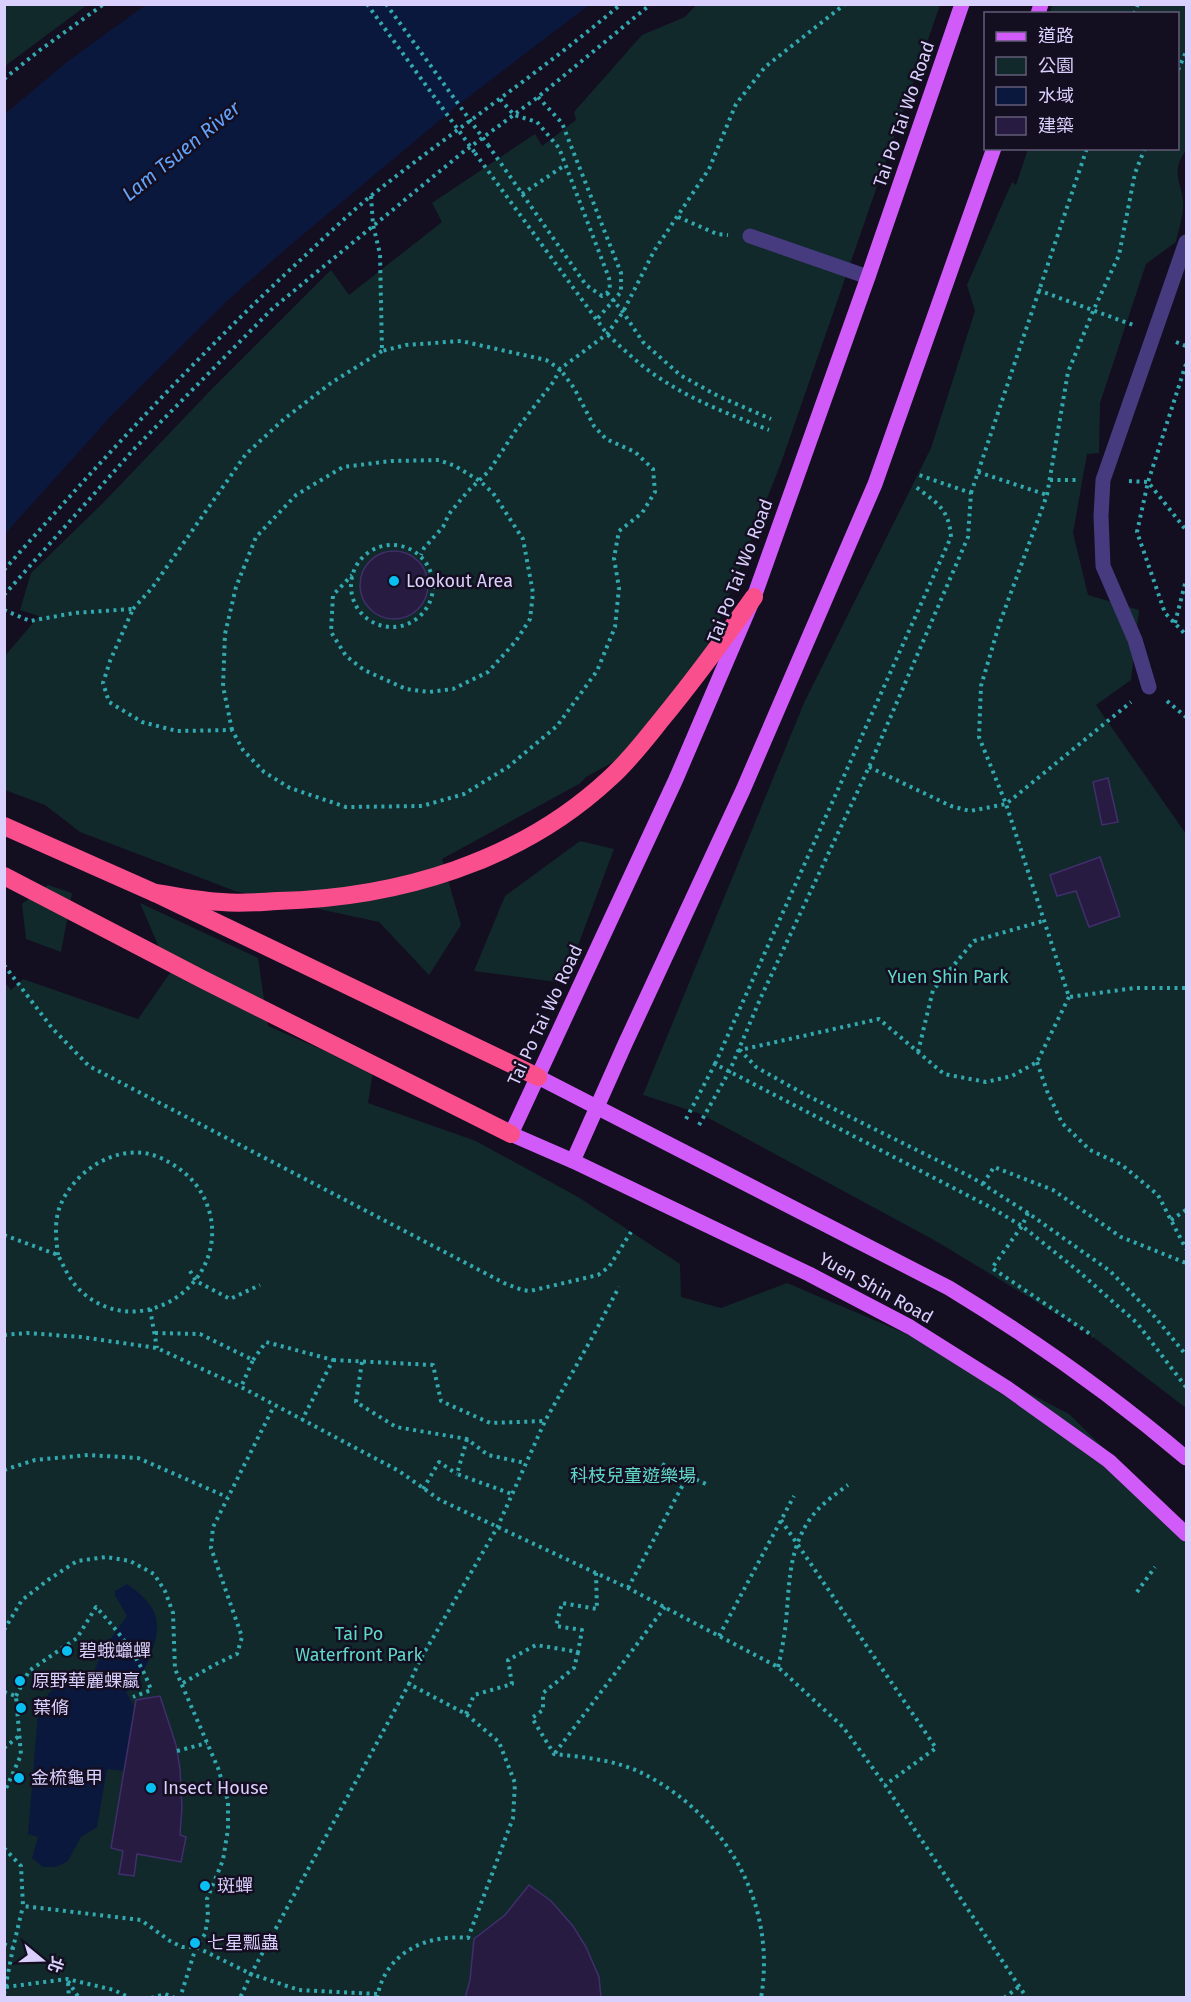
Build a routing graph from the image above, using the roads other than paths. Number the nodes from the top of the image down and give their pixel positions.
1 (962, 4) edge
2 (993, 150) edge
3 (750, 236) road end
4 (1186, 242) edge
5 (868, 277) junction
6 (754, 597) junction
7 (1149, 687) road end
8 (4, 825) edge
9 (4, 876) edge
10 (155, 893) junction
11 (538, 1077) junction
12 (598, 1106) junction
13 (511, 1134) junction
14 (573, 1161) junction
15 (1186, 1458) edge
16 (1186, 1534) edge

1 - 5 main road, Tai Po Tai Wo Road
2 - 12 main road
3 - 5 lane
4 - 7 lane
5 - 6 main road, Tai Po Tai Wo Road
6 - 10 highway
6 - 11 main road, Tai Po Tai Wo Road
8 - 10 highway
9 - 13 highway
10 - 11 highway
11 - 12 main road, Yuen Shin Road
11 - 13 main road, Tai Po Tai Wo Road
12 - 14 main road
12 - 15 main road, Yuen Shin Road
13 - 14 main road, Yuen Shin Road
14 - 16 main road, Yuen Shin Road

